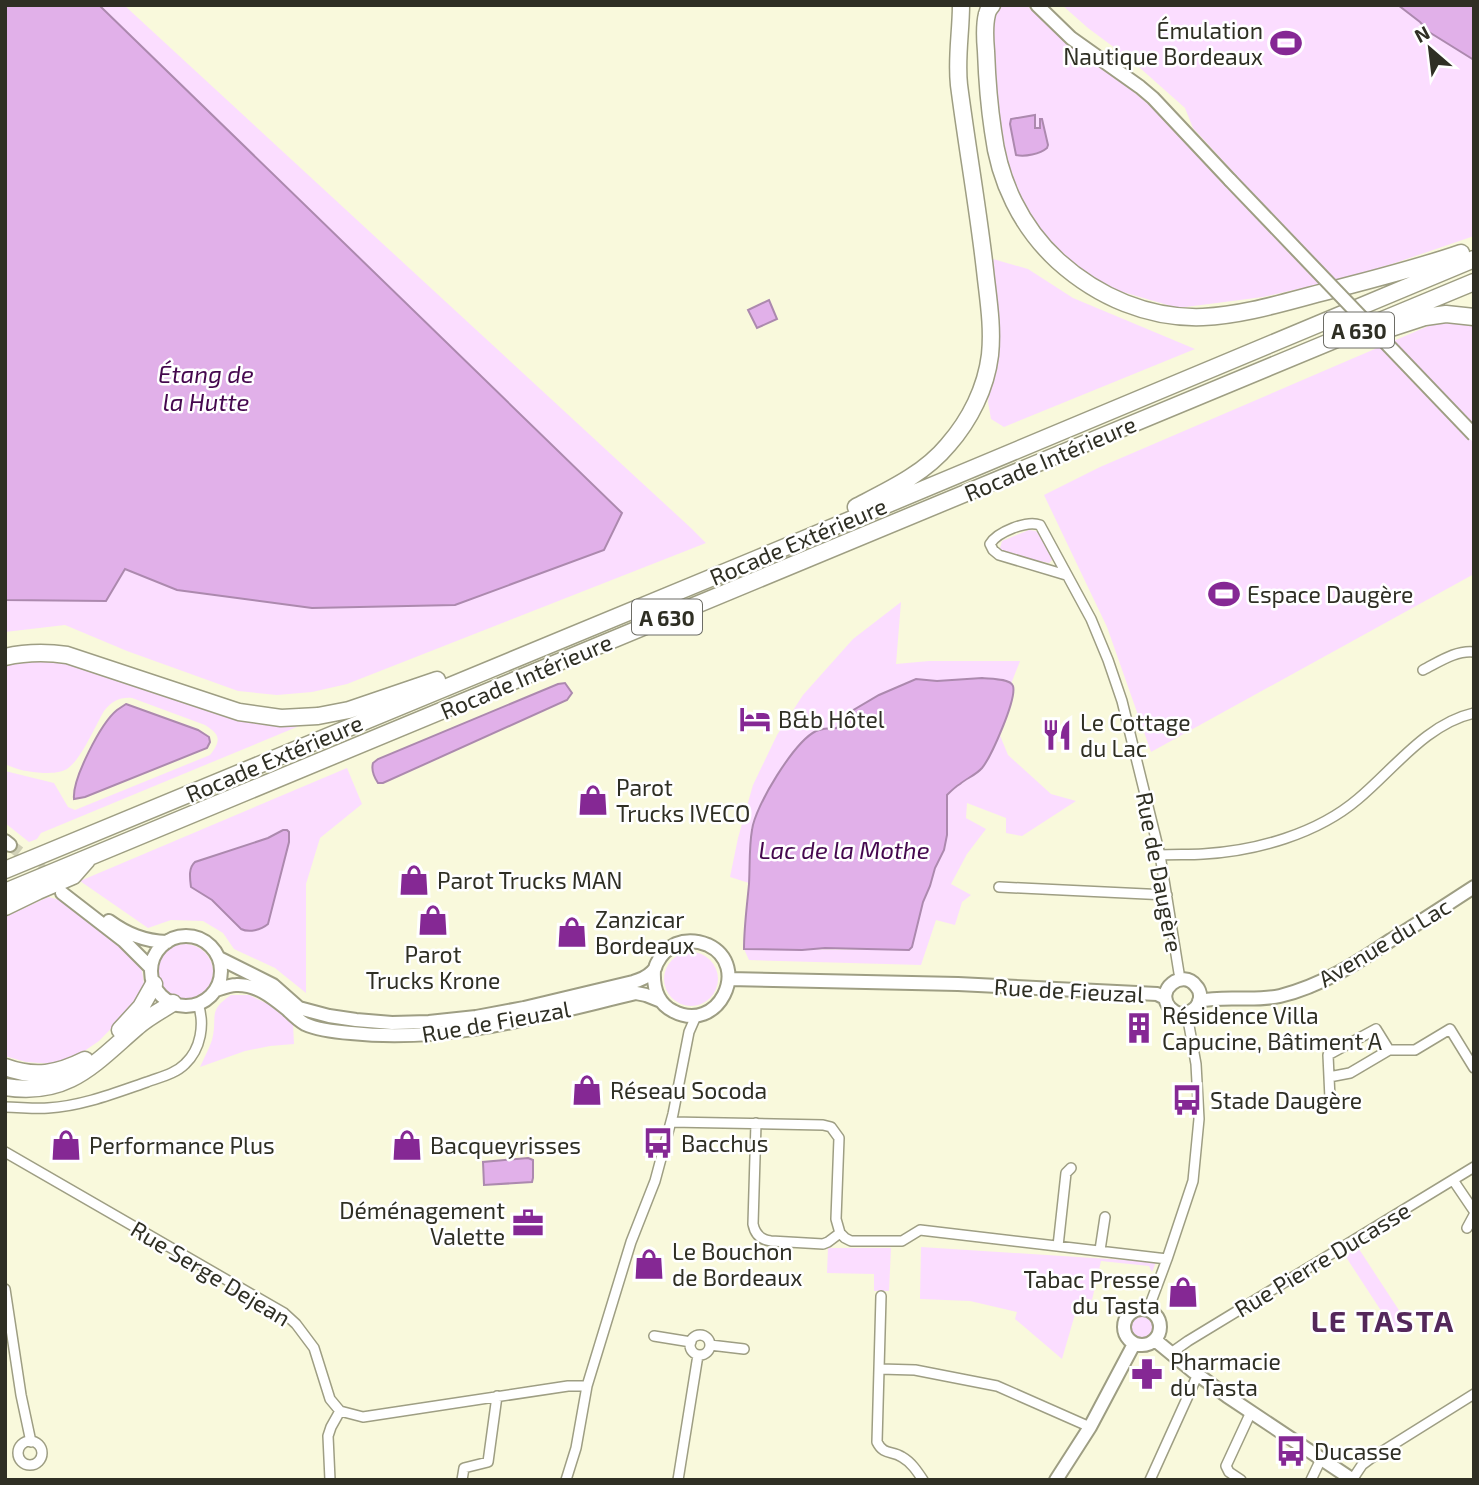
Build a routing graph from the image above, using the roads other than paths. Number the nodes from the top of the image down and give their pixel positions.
1 (961, 5) edge
2 (992, 5) edge
3 (1037, 5) edge
4 (1474, 249) edge
5 (1474, 259) edge
6 (1474, 282) edge
7 (1474, 317) edge
8 (1245, 377) junction
9 (1474, 435) edge
10 (758, 558) junction
11 (1066, 575) junction
12 (594, 625) junction
13 (1474, 652) edge
14 (5, 657) edge
15 (1423, 670) dead end
16 (1474, 713) edge
17 (1160, 855) junction
18 (89, 857) junction
19 (5, 870) edge
20 (999, 887) dead end
21 (1474, 887) edge
22 (5, 892) edge
23 (1167, 895) junction
24 (5, 907) edge
25 (167, 942) junction
26 (219, 958) junction
27 (654, 970) junction
28 (153, 976) junction
29 (729, 979) junction
30 (1171, 986) junction
31 (216, 990) junction
32 (661, 1002) junction
33 (173, 1003) junction
34 (198, 1004) junction
35 (1195, 1006) junction
36 (696, 1016) junction
37 (1389, 1050) junction
38 (5, 1067) edge
39 (1474, 1068) edge
40 (1329, 1077) junction
41 (5, 1087) edge
42 (1330, 1099) dead end
43 (5, 1107) edge
44 (671, 1122) junction
45 (755, 1123) junction
46 (5, 1152) edge
47 (1474, 1167) edge
48 (1071, 1168) dead end
49 (1453, 1180) junction
50 (1474, 1213) edge
51 (1105, 1217) dead end
52 (1467, 1228) dead end
53 (839, 1233) junction
54 (1058, 1246) junction
55 (1100, 1250) junction
56 (1167, 1259) junction
57 (5, 1289) edge
58 (881, 1296) dead end
59 (1147, 1310) junction
60 (654, 1336) dead end
61 (1155, 1340) junction
62 (691, 1342) junction
63 (9, 1343) edge
64 (1134, 1344) junction
65 (710, 1345) junction
66 (744, 1349) dead end
67 (1171, 1353) junction
68 (698, 1355) junction
69 (880, 1369) junction
70 (1198, 1374) junction
71 (587, 1386) junction
72 (1474, 1394) edge
73 (498, 1396) junction
74 (340, 1411) junction
75 (1251, 1412) junction
76 (1090, 1427) junction
77 (31, 1442) dead end
78 (1321, 1459) junction
79 (330, 1480) edge
80 (462, 1480) edge
81 (566, 1480) edge
82 (678, 1480) edge
83 (923, 1480) edge
84 (1056, 1480) edge
85 (1150, 1480) edge
86 (1241, 1480) edge
87 (1311, 1480) edge
88 (1352, 1480) edge

1 - 10 highway
2 - 4 highway
3 - 9 street, bridge
5 - 10 highway, Rocade Extérieure / A 630
6 - 8 highway, Rocade Intérieure / A 630
7 - 8 highway
8 - 18 highway, Rocade Intérieure / A 630
10 - 12 highway, Rocade Extérieure / A 630
11 - 11 street, Rue de Daugère
11 - 17 street, Rue de Daugère
12 - 14 highway
12 - 19 highway, Rocade Extérieure / A 630
13 - 15 street
16 - 17 street
17 - 23 street, Rue de Daugère
18 - 22 highway, Rocade Intérieure / A 630
18 - 24 highway
20 - 23 street
21 - 35 street, Avenue du Lac
23 - 30 street, Rue de Daugère
25 - 26 street
25 - 28 street
25 - 28 street
26 - 27 street, Rue de Fieuzal
26 - 31 street
27 - 29 street, Rue de Fieuzal
27 - 32 street
28 - 33 street
28 - 38 highway
29 - 30 street, Rue de Fieuzal
29 - 36 street
30 - 35 street
30 - 35 street
31 - 32 street, Rue de Fieuzal
31 - 34 street
32 - 36 street, Rue de Fieuzal
33 - 34 street
33 - 41 highway
34 - 43 street
35 - 56 street
36 - 44 street
37 - 39 street
37 - 40 street
37 - 40 street
40 - 42 street
44 - 45 street
44 - 71 street
45 - 53 street
45 - 53 street
46 - 74 street, Rue Serge Dejean
47 - 49 street, Rue Pierre Ducasse
48 - 54 street
49 - 50 street
49 - 67 street, Rue Pierre Ducasse
50 - 52 street
51 - 55 street
53 - 54 street
54 - 55 street
55 - 56 street
56 - 59 street
57 - 63 street
58 - 69 street
59 - 61 street
59 - 64 street
60 - 62 street
61 - 64 street
61 - 67 street
62 - 65 street
62 - 68 street
63 - 77 street
64 - 76 street
65 - 66 street
65 - 68 street
67 - 70 street
68 - 82 street
69 - 76 street
69 - 83 street
70 - 75 street
70 - 85 street
71 - 73 street
71 - 81 street
72 - 88 street
73 - 74 street
73 - 80 street
74 - 79 street
75 - 78 street
75 - 86 street
76 - 84 street
78 - 87 street
78 - 88 street

